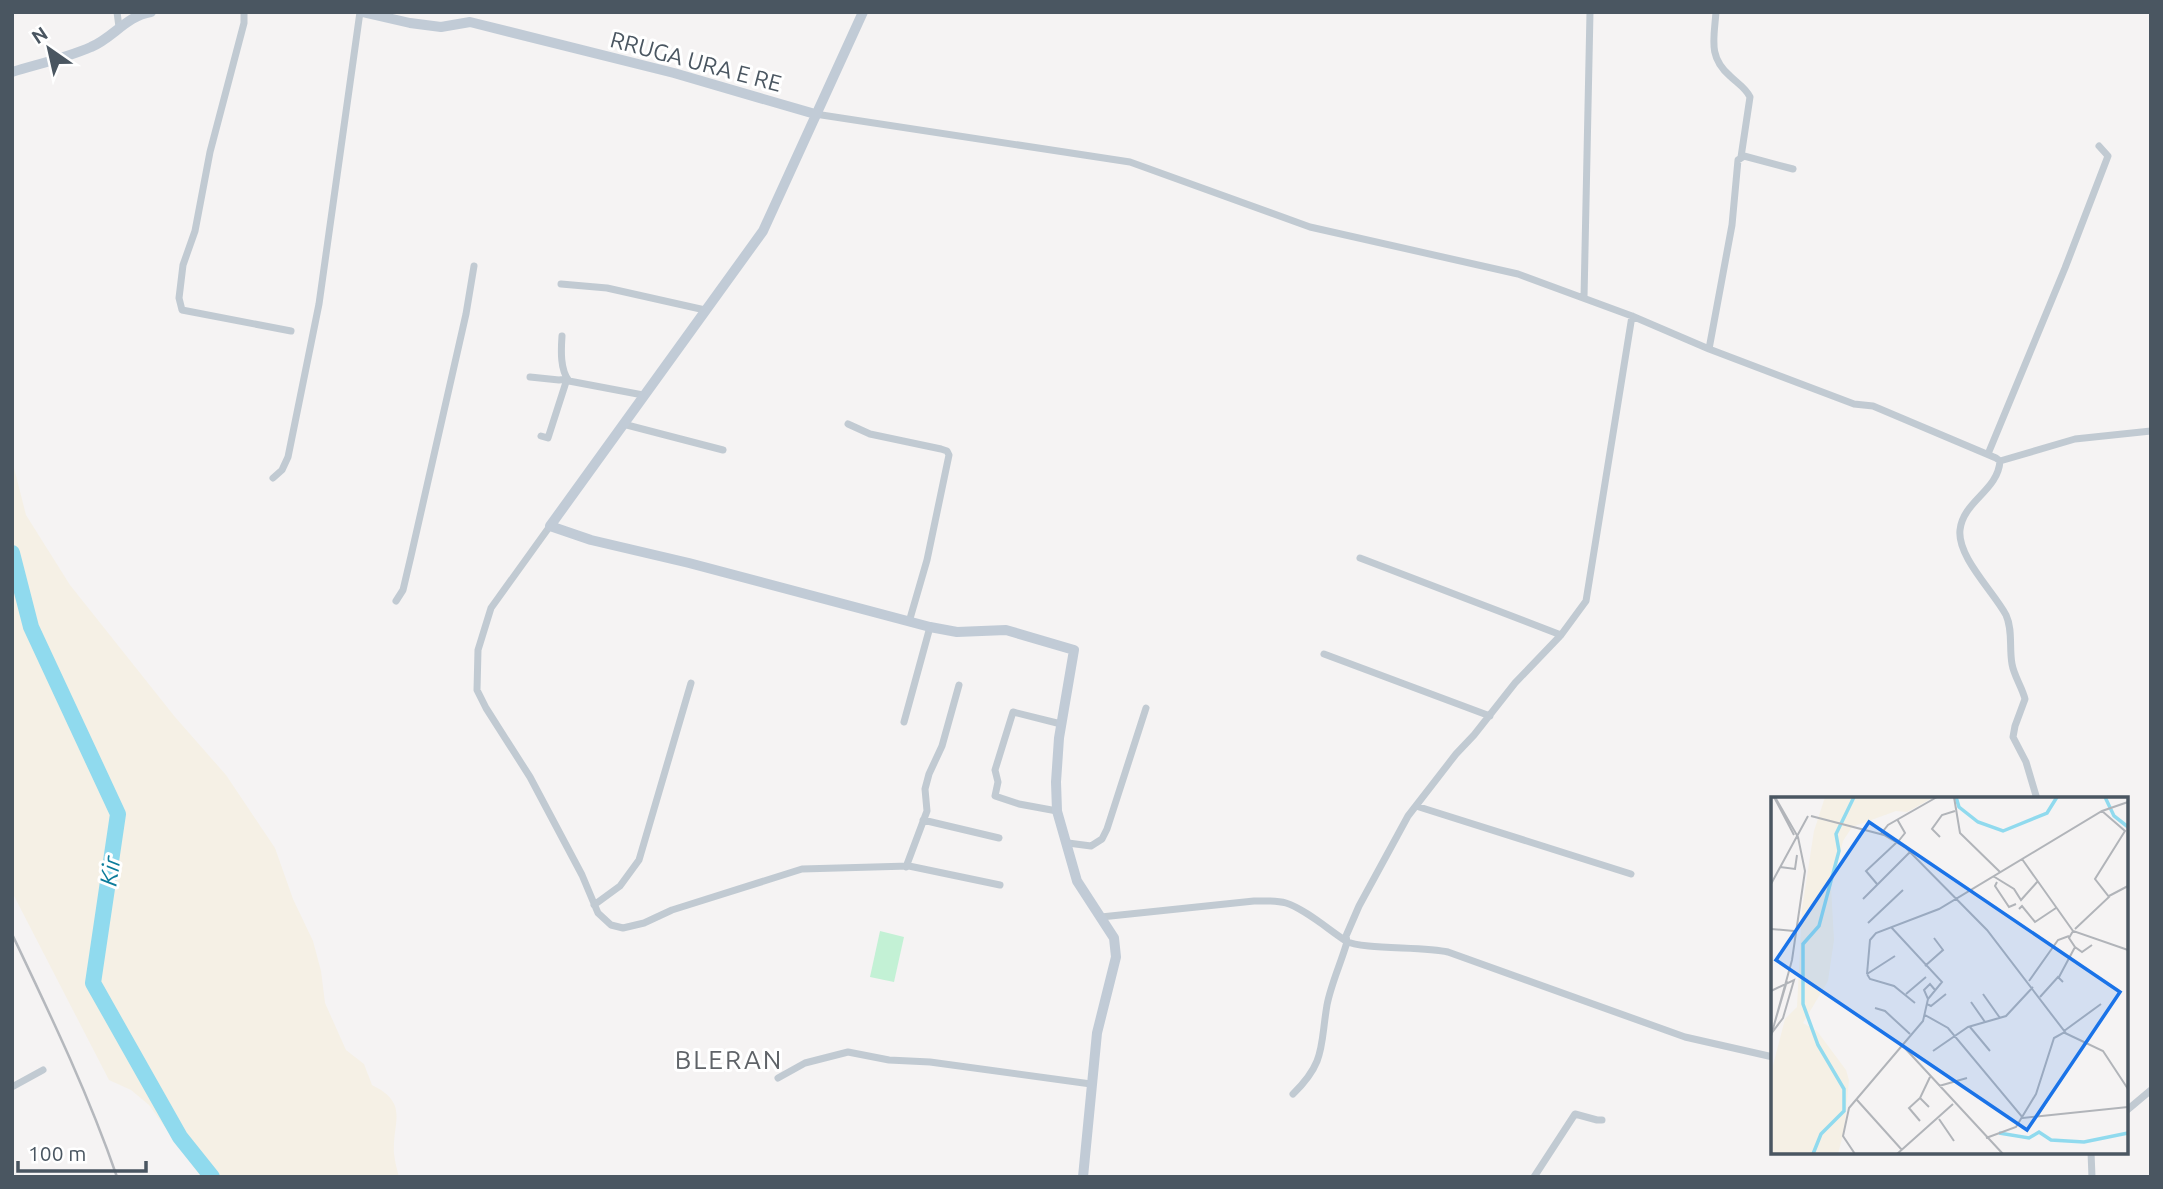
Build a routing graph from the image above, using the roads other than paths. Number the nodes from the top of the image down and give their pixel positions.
1 (117, 12) edge
2 (151, 12) edge
3 (244, 12) edge
4 (361, 12) edge
5 (863, 12) edge
6 (1590, 12) edge
7 (1716, 12) edge
8 (120, 27) junction
9 (12, 72) edge
10 (815, 114) junction
11 (2099, 146) dead end
12 (1741, 157) junction
13 (1793, 170) dead end
14 (474, 266) dead end
15 (561, 284) dead end
16 (1584, 298) junction
17 (705, 310) junction
18 (1632, 316) junction
19 (291, 331) dead end
20 (562, 336) dead end
21 (1709, 349) junction
22 (530, 377) dead end
23 (567, 379) junction
24 (643, 395) junction
25 (622, 424) junction
26 (848, 424) dead end
27 (2151, 431) edge
28 (541, 436) dead end
29 (723, 450) dead end
30 (1988, 454) junction
31 (2000, 461) junction
32 (273, 478) dead end
33 (550, 526) junction
34 (1360, 558) dead end
35 (396, 601) dead end
36 (909, 622) junction
37 (930, 627) junction
38 (1561, 635) junction
39 (1324, 653) dead end
40 (691, 683) dead end
41 (959, 685) dead end
42 (1146, 708) dead end
43 (1490, 716) junction
44 (904, 722) dead end
45 (1061, 724) junction
46 (2036, 797) edge
47 (1416, 806) junction
48 (1058, 811) junction
49 (923, 821) junction
50 (999, 838) dead end
51 (1068, 843) junction
52 (906, 867) junction
53 (1631, 874) dead end
54 (1000, 885) dead end
55 (594, 905) junction
56 (1101, 917) junction
57 (1347, 942) junction
58 (1771, 1057) edge
59 (43, 1070) dead end
60 (778, 1078) dead end
61 (1091, 1084) junction
62 (12, 1087) edge
63 (2151, 1090) edge
64 (1293, 1094) dead end
65 (2128, 1109) edge
66 (1602, 1120) dead end
67 (2091, 1154) edge
68 (1083, 1177) edge
69 (1534, 1177) edge
70 (2092, 1177) edge

1 - 8 street
2 - 8 street
3 - 19 street
4 - 10 street, RRUGA URA E RE
4 - 32 street
5 - 10 street
6 - 16 street
7 - 12 street
8 - 9 street
10 - 16 street
10 - 17 street
11 - 30 street
12 - 13 street
12 - 21 street
14 - 35 street
15 - 17 street
16 - 18 street
17 - 24 street
18 - 21 street
18 - 38 street
20 - 23 street
21 - 30 street
22 - 23 street
23 - 24 street
23 - 28 street
24 - 25 street
25 - 29 street
25 - 33 street
26 - 36 street
27 - 31 street
30 - 31 street
31 - 46 street
33 - 36 street
33 - 55 street
34 - 38 street
36 - 37 street
37 - 44 street
37 - 45 street
38 - 43 street
39 - 43 street
40 - 55 street
41 - 49 street
42 - 51 street
43 - 47 street
45 - 48 street
45 - 48 street
47 - 53 street
47 - 57 street
48 - 51 street
49 - 50 street
49 - 52 street
51 - 56 street
52 - 54 street
52 - 55 street
56 - 57 street
56 - 61 street
57 - 58 street
57 - 64 street
59 - 62 street
60 - 61 street
61 - 68 street
63 - 65 street
66 - 69 street
67 - 70 street

